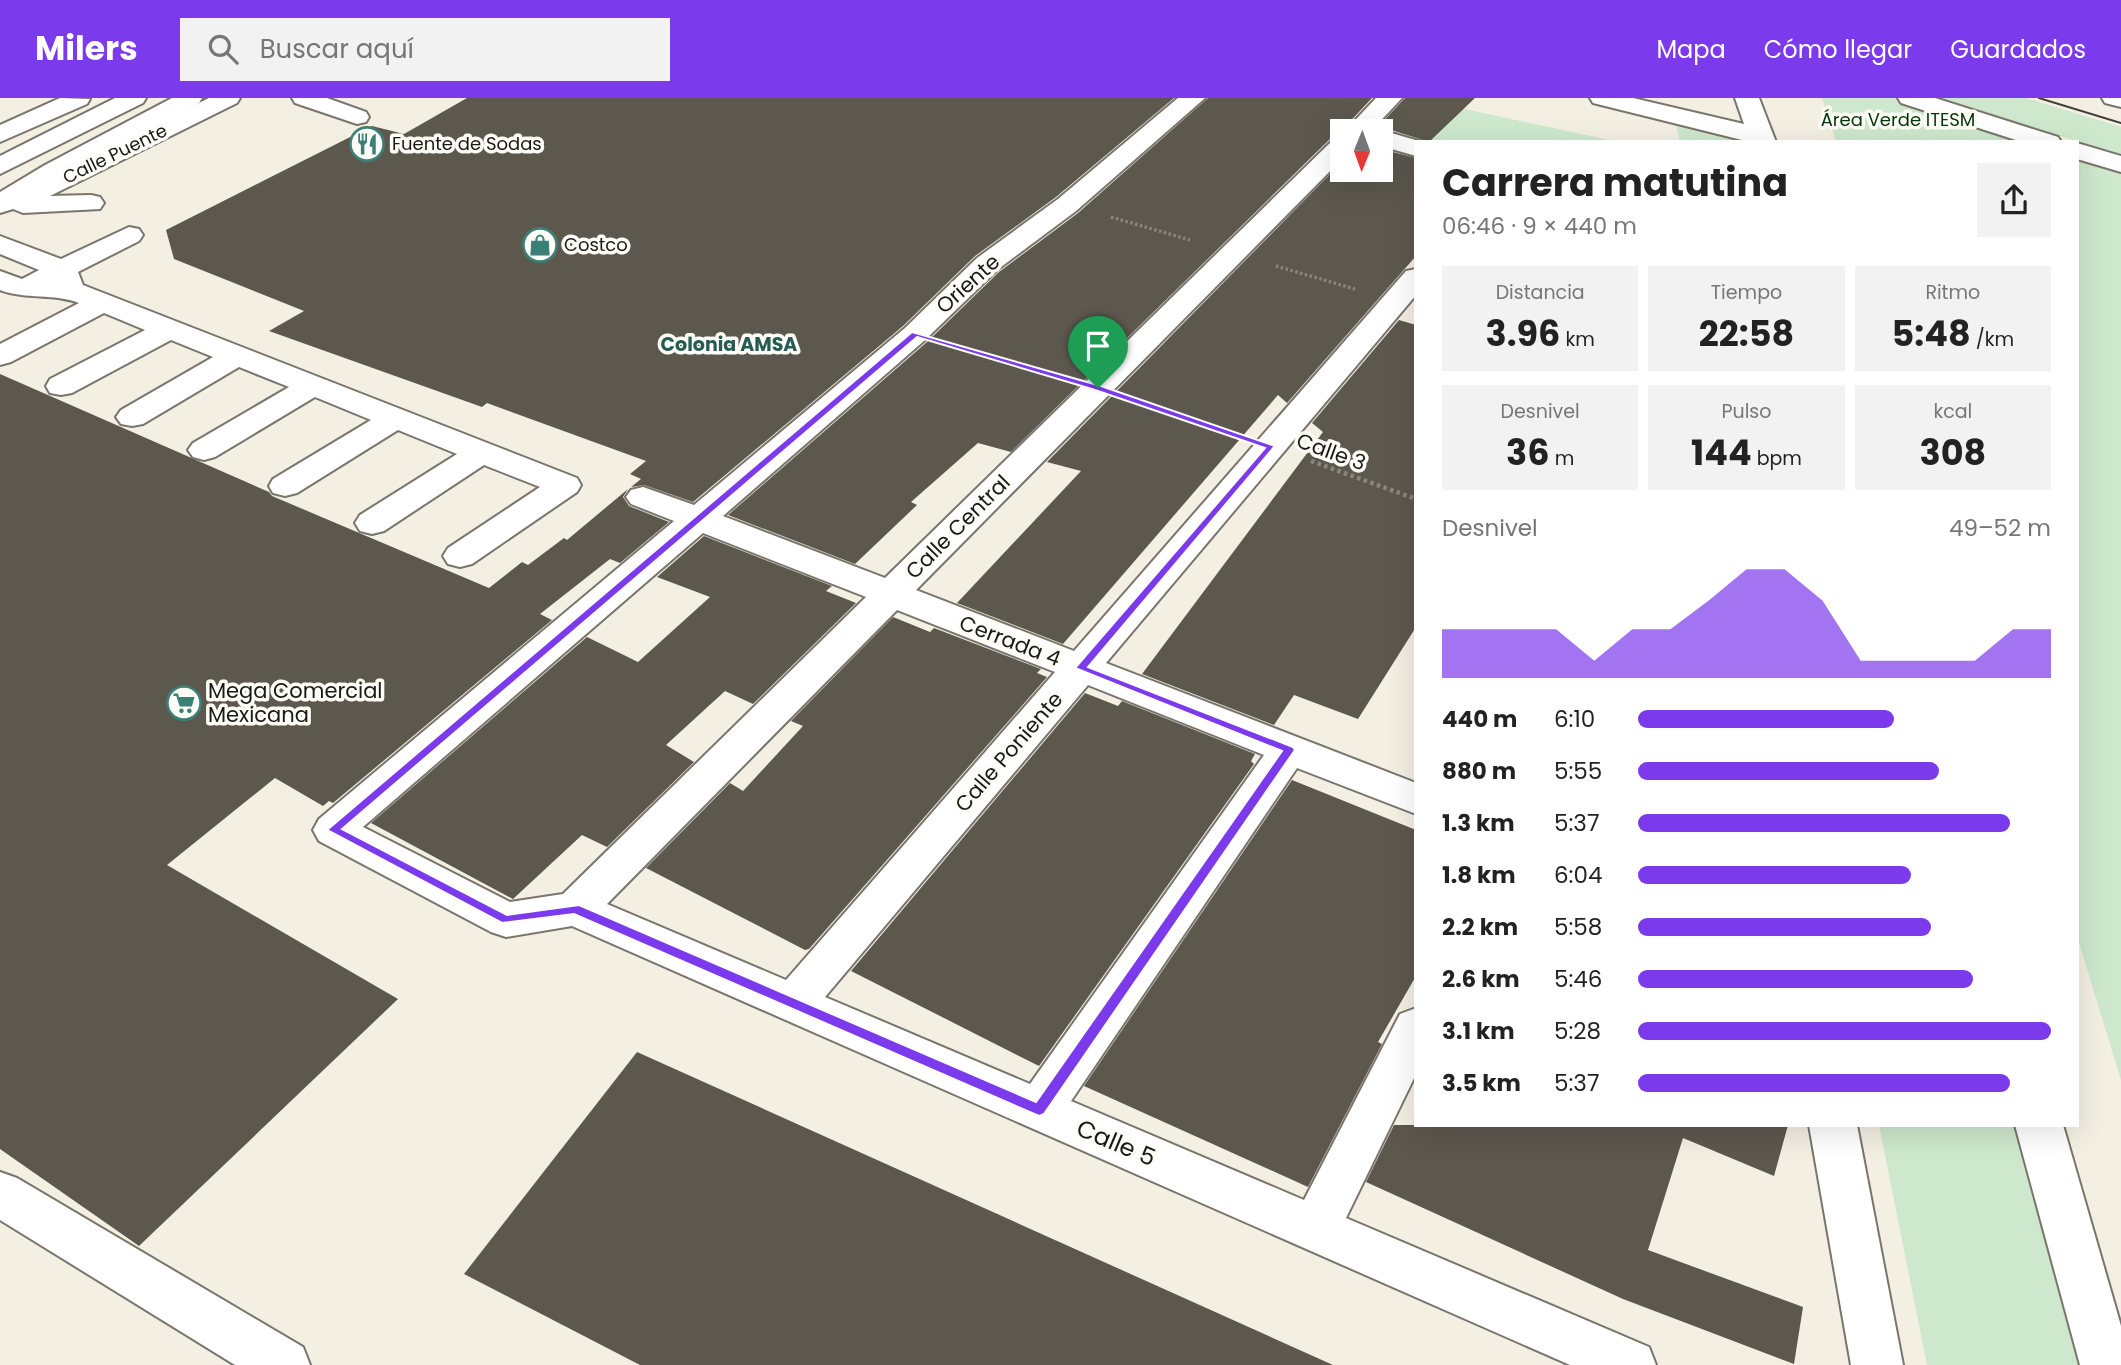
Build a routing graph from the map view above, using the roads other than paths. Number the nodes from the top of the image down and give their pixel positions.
1 (80, 98) edge
2 (134, 98) edge
3 (190, 98) edge
4 (228, 98) edge
5 (304, 98) edge
6 (1390, 98) edge
7 (1602, 98) edge
8 (1747, 98) edge
9 (1910, 98) edge
10 (2114, 98) edge
11 (2121, 100) edge
12 (1178, 102) edge
13 (365, 105) edge
14 (1655, 114) edge
15 (1369, 119) edge
16 (4, 130) edge
17 (1762, 139) edge
18 (2043, 140) edge
19 (1393, 141) edge
20 (1414, 147) edge
21 (2079, 152) edge
22 (1330, 157) edge
23 (2121, 164) edge
24 (0, 166) edge
25 (91, 203) dead end
26 (0, 205) edge
27 (129, 235) dead end
28 (0, 244) edge
29 (67, 279) junction
30 (1414, 279) edge
31 (8, 290) edge
32 (104, 303) junction
33 (169, 328) junction
34 (237, 355) junction
35 (0, 356) edge
36 (61, 386) dead end
37 (314, 386) junction
38 (132, 417) dead end
39 (396, 418) junction
40 (204, 450) dead end
41 (482, 452) junction
42 (285, 486) dead end
43 (643, 497) dead end
44 (698, 519) junction
45 (372, 523) dead end
46 (460, 556) dead end
47 (891, 594) junction
48 (1080, 668) junction
49 (1289, 750) junction
50 (1414, 798) edge
51 (575, 909) junction
52 (793, 1003) junction
53 (1414, 1031) edge
54 (1039, 1110) junction
55 (1833, 1127) edge
56 (2040, 1127) edge
57 (0, 1194) edge
58 (1315, 1229) junction
59 (284, 1365) edge
60 (1630, 1365) edge
61 (1877, 1365) edge
62 (2106, 1365) edge

1 - 16 street
2 - 24 street, Calle Puente
3 - 26 street
4 - 26 street, Calle Puente
5 - 13 street
6 - 15 street
7 - 14 street
8 - 17 street
9 - 18 street
10 - 11 street
12 - 44 street, Oriente
14 - 17 street
19 - 20 street
21 - 23 street
22 - 47 street, Calle Central
25 - 26 street
27 - 29 street
28 - 29 street
29 - 31 street
29 - 32 street
30 - 48 street, Calle Poniente
32 - 33 street
32 - 35 street
33 - 34 street
33 - 36 street
34 - 37 street
34 - 38 street
37 - 39 street
37 - 40 street
39 - 41 street
39 - 42 street
41 - 45 street
41 - 46 street
43 - 44 street, Cerrada 4
44 - 47 street, Cerrada 4
44 - 51 street, Oriente
47 - 48 street, Cerrada 4
47 - 51 street, Calle Central
48 - 49 street, Cerrada 4
48 - 52 street, Calle Poniente
49 - 50 street, Cerrada 4
49 - 54 street
51 - 52 street, Calle 5
52 - 54 street, Calle 5
53 - 58 street
54 - 58 street, Calle 5
55 - 61 street
56 - 62 street
57 - 59 street
58 - 60 street, Calle 5

